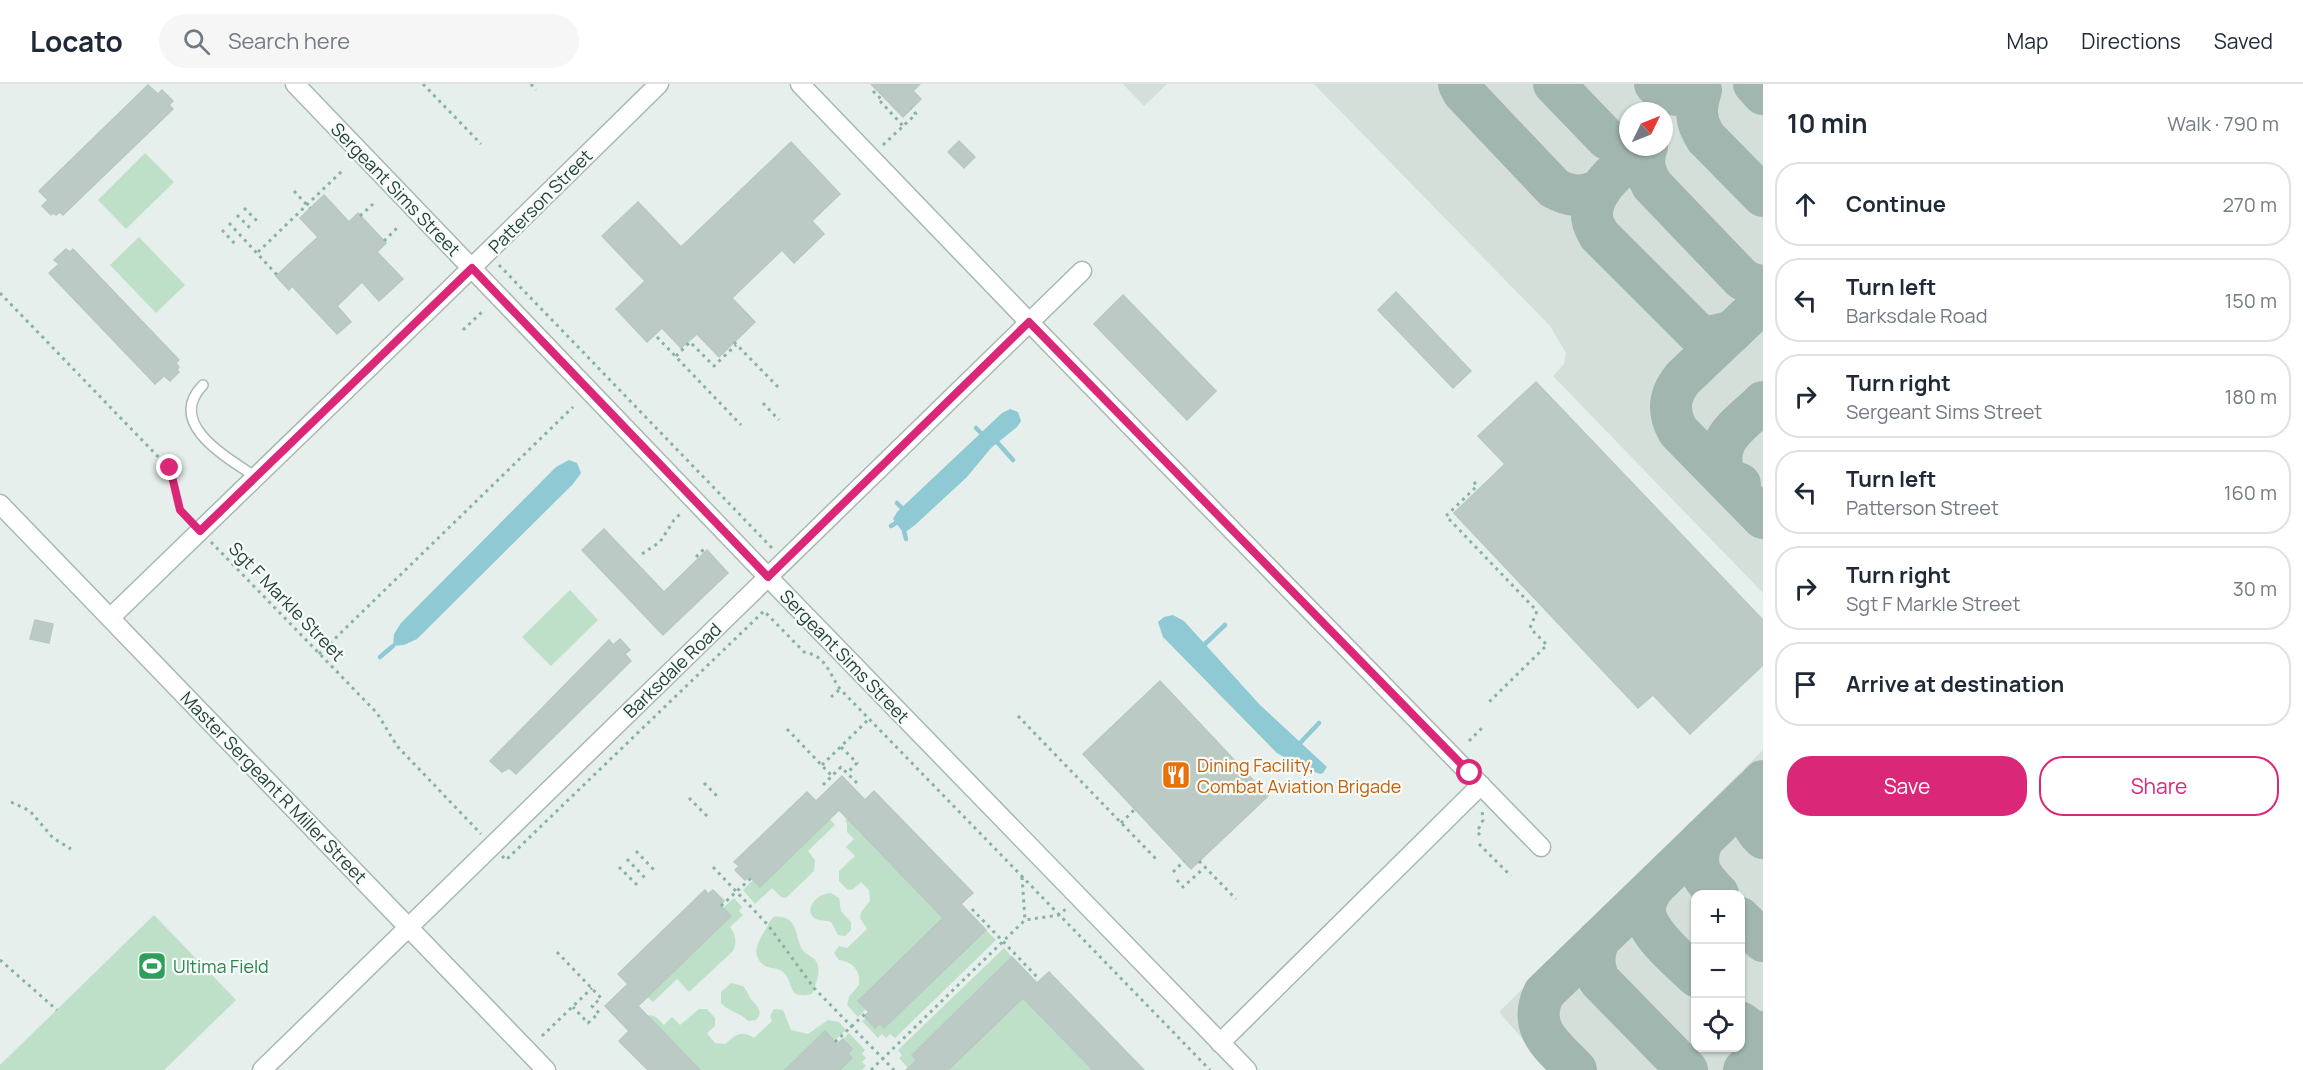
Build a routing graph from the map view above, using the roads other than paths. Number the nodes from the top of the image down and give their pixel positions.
1 (295, 84) edge
2 (659, 84) edge
3 (800, 84) edge
4 (472, 268) junction
5 (1082, 271) dead end
6 (1029, 322) junction
7 (203, 385) dead end
8 (256, 477) junction
9 (0, 504) edge
10 (768, 577) junction
11 (110, 618) junction
12 (1481, 785) junction
13 (1540, 847) dead end
14 (409, 927) junction
15 (1220, 1043) junction
16 (262, 1070) edge
17 (546, 1070) edge
18 (1248, 1070) edge

1 - 4 street, Sergeant Sims Street
2 - 4 street, Patterson Street
3 - 6 street
4 - 8 street, Patterson Street
4 - 10 street, Sergeant Sims Street
5 - 6 street, Barksdale Road
6 - 10 street, Barksdale Road
6 - 12 street
7 - 8 lane
8 - 11 street, Patterson Street
9 - 11 street, Master Sergeant R Miller Street
10 - 14 street, Barksdale Road
10 - 15 street, Sergeant Sims Street
11 - 14 street, Master Sergeant R Miller Street
12 - 13 street
12 - 15 street
14 - 16 street, Barksdale Road
14 - 17 street, Master Sergeant R Miller Street
15 - 18 street, Sergeant Sims Street

